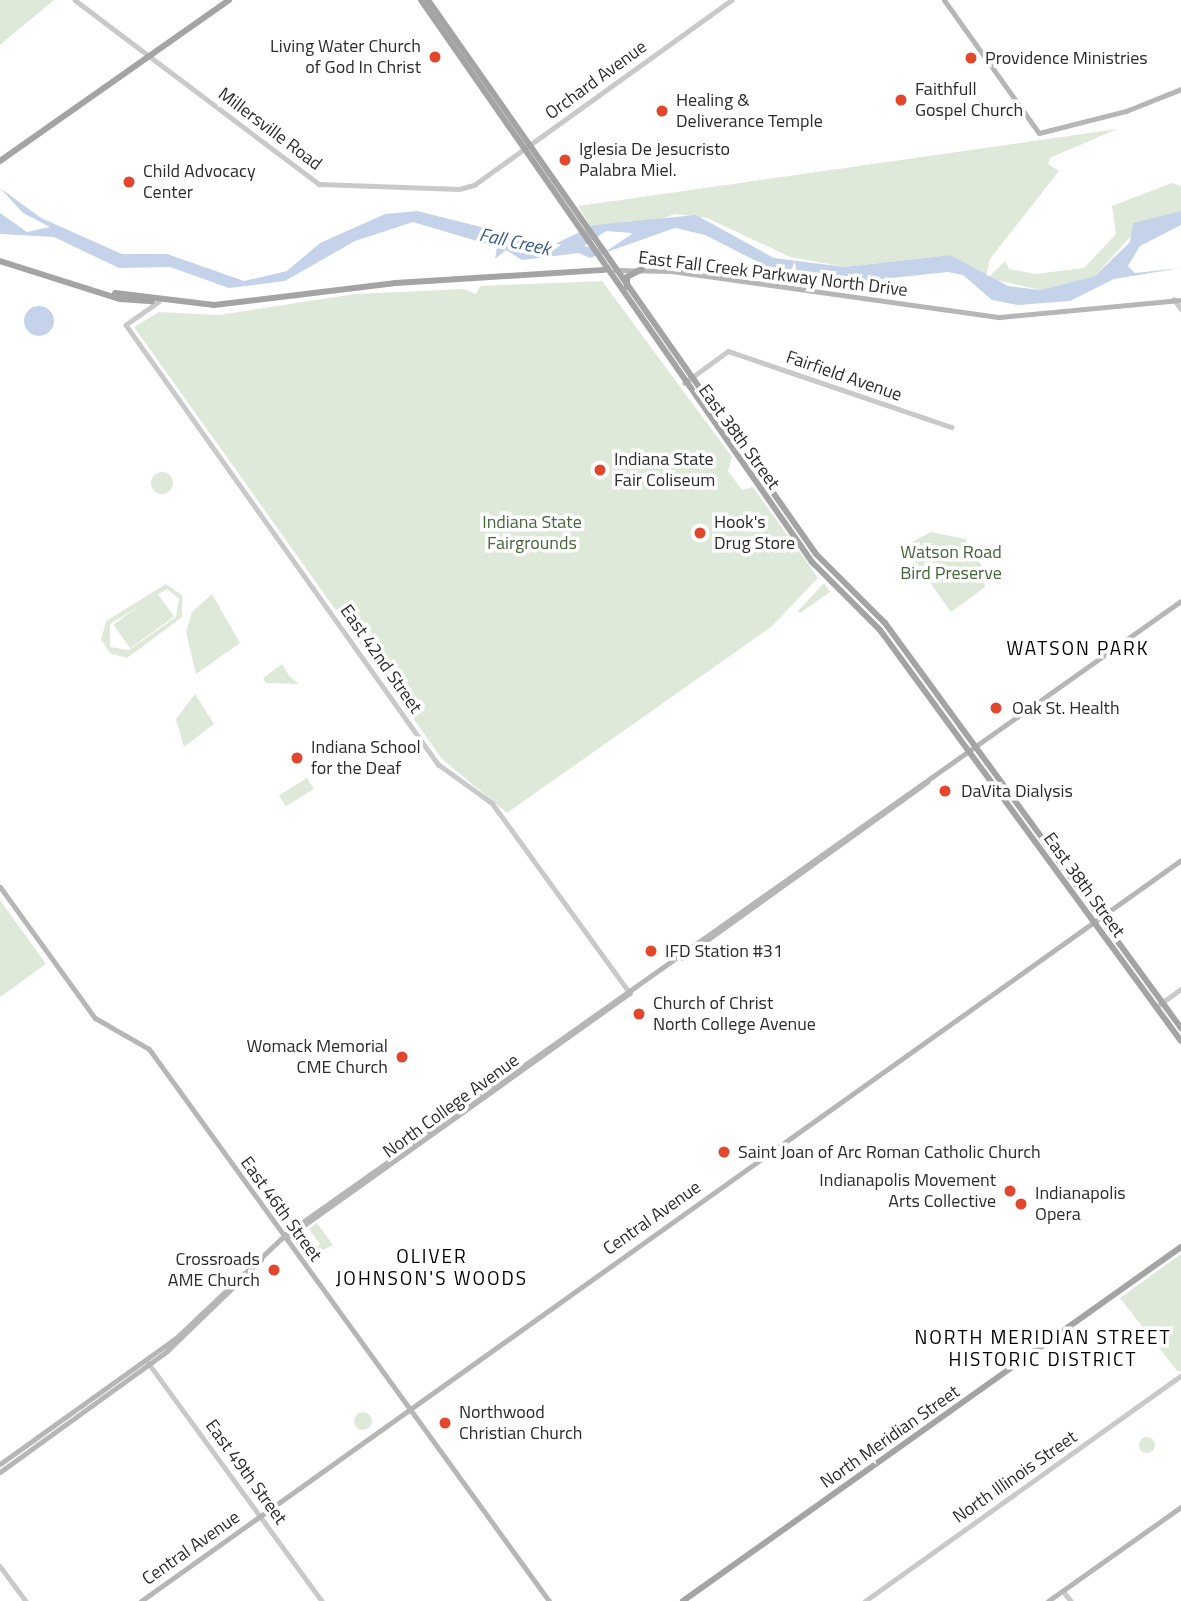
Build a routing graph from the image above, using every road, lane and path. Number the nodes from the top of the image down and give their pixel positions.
1 (75, 0) edge
2 (229, 0) edge
3 (421, 0) edge
4 (428, 0) edge
5 (731, 0) edge
6 (944, 0) edge
7 (152, 56) junction
8 (1181, 89) edge
9 (528, 146) junction
10 (0, 161) edge
11 (477, 183) joint
12 (602, 259) junction
13 (0, 261) edge
14 (642, 269) junction
15 (605, 270) junction
16 (614, 270) junction
17 (630, 295) junction
18 (1177, 300) edge
19 (156, 301) junction
20 (1181, 309) edge
21 (687, 381) junction
22 (951, 427) dead end
23 (1181, 601) edge
24 (973, 749) junction
25 (1181, 860) edge
26 (0, 887) edge
27 (1097, 920) junction
28 (1181, 989) edge
29 (630, 993) junction
30 (1159, 1004) junction
31 (1181, 1028) edge
32 (1181, 1041) edge
33 (286, 1238) junction
34 (1181, 1247) edge
35 (148, 1363) junction
36 (1181, 1376) edge
37 (409, 1409) junction
38 (0, 1464) edge
39 (0, 1472) edge
40 (1181, 1507) edge
41 (260, 1516) junction
42 (0, 1566) edge
43 (1063, 1591) junction
44 (26, 1601) edge
45 (141, 1601) edge
46 (322, 1601) edge
47 (549, 1601) edge
48 (683, 1601) edge
49 (865, 1601) edge
50 (1048, 1601) edge
51 (1070, 1601) edge

1 - 7 street, Millersville Road
2 - 7 main road
3 - 9 main road, East 38th Street
4 - 9 main road, East 38th Street
5 - 9 street, Orchard Avenue
6 - 8 main road
7 - 10 main road
7 - 11 street, Millersville Road
9 - 11 street, Orchard Avenue
9 - 12 main road, East 38th Street
9 - 12 main road, East 38th Street
12 - 15 main road, East 38th Street
12 - 16 main road, East 38th Street
13 - 19 main road, East Fall Creek Parkway North Drive
14 - 16 main road, East Fall Creek Parkway North Drive
14 - 17 main road
14 - 18 main road, East Fall Creek Parkway North Drive
15 - 16 main road, East Fall Creek Parkway North Drive
15 - 19 main road, East Fall Creek Parkway North Drive
15 - 21 main road, East 38th Street
16 - 17 main road, East 38th Street
17 - 21 main road, East 38th Street
18 - 20 street
19 - 29 street, East 42nd Street
21 - 22 street, Fairfield Avenue
21 - 24 main road, East 38th Street
23 - 24 main road, North College Avenue
24 - 27 main road, East 38th Street
24 - 29 main road, North College Avenue
25 - 27 main road, Central Avenue
26 - 33 main road, East 46th Street
27 - 30 main road, East 38th Street
27 - 37 main road, Central Avenue
28 - 30 street
29 - 33 main road, North College Avenue
30 - 31 main road, East 38th Street
30 - 32 main road, East 38th Street
33 - 35 main road, North College Avenue
33 - 37 main road, East 46th Street
34 - 48 main road, North Meridian Street
35 - 38 main road, North College Avenue
35 - 39 main road, North College Avenue
35 - 41 street, East 49th Street
36 - 49 street, North Illinois Street
37 - 41 main road, Central Avenue
37 - 47 main road, East 46th Street
40 - 43 main road
41 - 45 main road, Central Avenue
41 - 46 street, East 49th Street
42 - 44 street
43 - 50 main road
43 - 51 street

